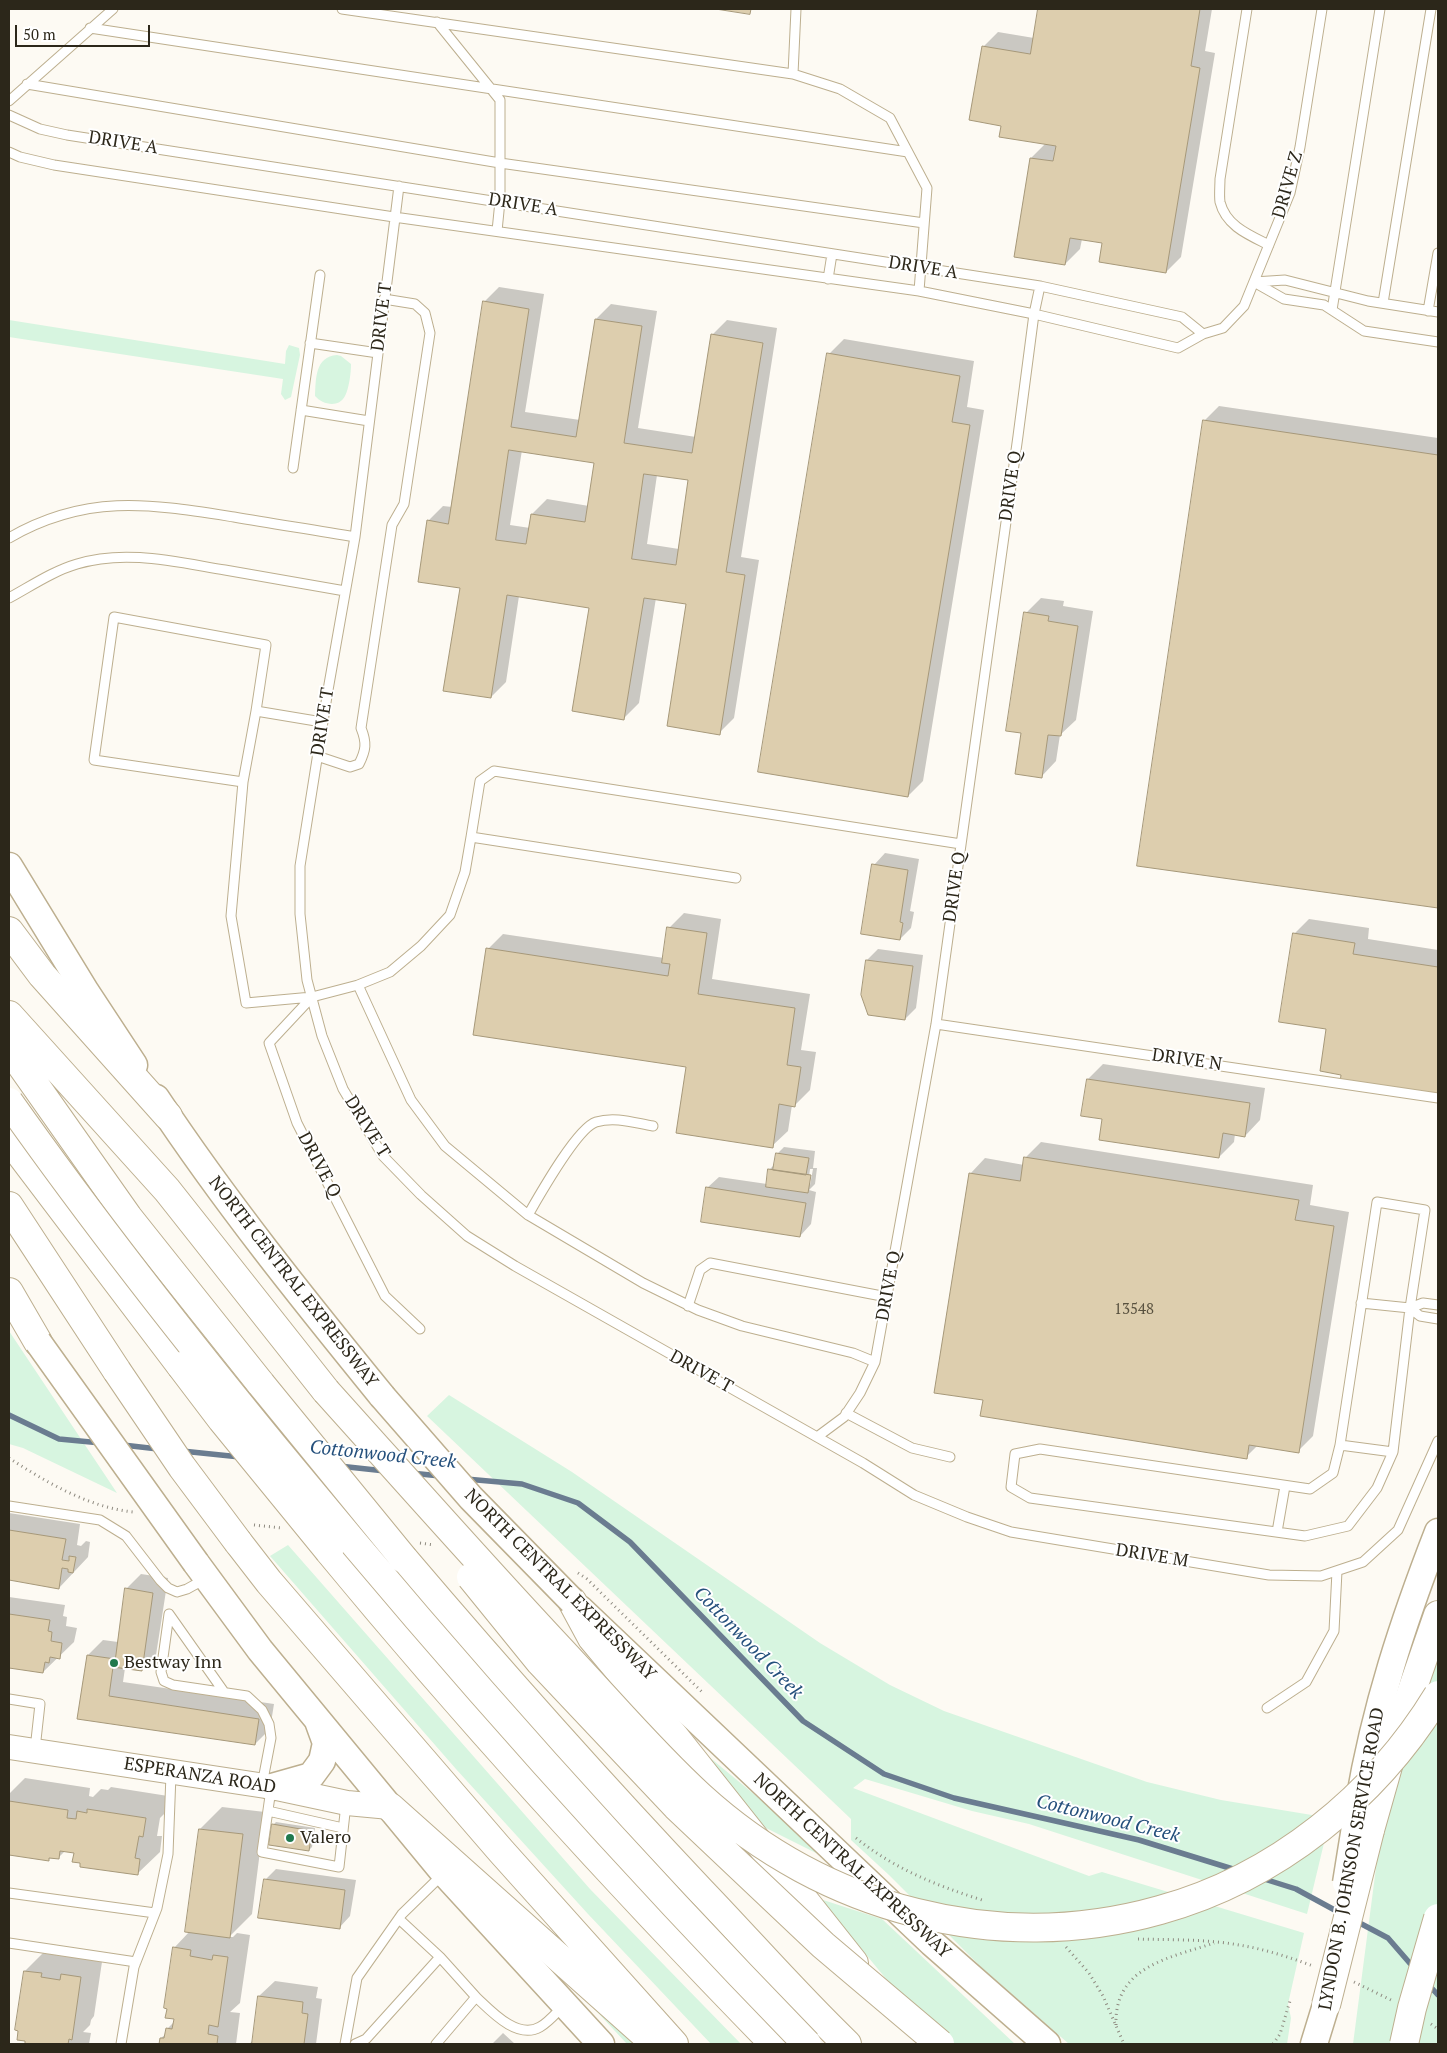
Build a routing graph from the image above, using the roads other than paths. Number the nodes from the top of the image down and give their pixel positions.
1 (113, 9) edge
2 (342, 9) edge
3 (796, 9) edge
4 (1247, 9) edge
5 (1322, 9) edge
6 (1380, 9) edge
7 (1432, 9) edge
8 (1438, 10) edge
9 (436, 22) junction
10 (90, 28) junction
11 (793, 74) junction
12 (27, 84) junction
13 (491, 88) junction
14 (9, 101) edge
15 (9, 115) edge
16 (9, 152) edge
17 (908, 152) junction
18 (500, 163) junction
19 (399, 186) junction
20 (500, 202) junction
21 (394, 216) junction
22 (924, 223) junction
23 (497, 231) junction
24 (1269, 245) junction
25 (1438, 253) edge
26 (832, 254) junction
27 (921, 268) junction
28 (320, 275) dead end
29 (828, 278) junction
30 (1254, 282) junction
31 (1040, 286) junction
32 (919, 292) junction
33 (1335, 292) junction
34 (384, 299) junction
35 (1383, 303) junction
36 (1332, 310) junction
37 (1428, 311) junction
38 (1438, 312) edge
39 (1034, 314) junction
40 (1203, 334) junction
41 (1438, 342) edge
42 (310, 343) junction
43 (378, 353) junction
44 (301, 410) junction
45 (369, 421) junction
46 (293, 468) dead end
47 (355, 537) junction
48 (9, 538) edge
49 (345, 591) junction
50 (9, 598) edge
51 (256, 712) junction
52 (322, 722) junction
53 (317, 756) junction
54 (243, 782) junction
55 (471, 837) junction
56 (961, 844) junction
57 (9, 866) edge
58 (736, 878) dead end
59 (9, 931) edge
60 (358, 985) junction
61 (312, 997) junction
62 (9, 1014) edge
63 (936, 1024) junction
64 (9, 1048) edge
65 (1438, 1098) edge
66 (9, 1102) edge
67 (168, 1116) junction
68 (653, 1126) dead end
69 (9, 1139) edge
70 (9, 1206) edge
71 (528, 1215) junction
72 (9, 1292) edge
73 (887, 1297) junction
74 (9, 1302) edge
75 (1361, 1303) junction
76 (1438, 1305) edge
77 (688, 1306) junction
78 (1410, 1308) junction
79 (1438, 1319) edge
80 (420, 1329) dead end
81 (38, 1342) junction
82 (875, 1362) junction
83 (326, 1391) junction
84 (846, 1413) junction
85 (817, 1437) junction
86 (1438, 1441) edge
87 (1340, 1445) junction
88 (1393, 1452) junction
89 (950, 1457) dead end
90 (1285, 1486) junction
91 (9, 1506) edge
92 (1277, 1532) junction
93 (1438, 1532) edge
94 (201, 1571) junction
95 (1337, 1571) junction
96 (572, 1601) junction
97 (1438, 1615) edge
98 (224, 1692) junction
99 (1438, 1695) edge
100 (9, 1700) edge
101 (1267, 1708) dead end
102 (318, 1720) junction
103 (9, 1747) edge
104 (34, 1751) junction
105 (171, 1771) junction
106 (267, 1794) junction
107 (347, 1803) junction
108 (390, 1807) junction
109 (343, 1828) junction
110 (1362, 1828) junction
111 (444, 1873) junction
112 (9, 1894) edge
113 (155, 1913) junction
114 (1438, 1918) edge
115 (398, 1919) junction
116 (9, 1944) edge
117 (440, 1957) junction
118 (136, 1962) junction
119 (476, 1997) junction
120 (564, 2005) junction
121 (1326, 2005) junction
122 (667, 2040) edge
123 (121, 2044) edge
124 (344, 2044) edge
125 (355, 2044) edge
126 (436, 2044) edge
127 (601, 2044) edge
128 (774, 2044) edge
129 (807, 2044) edge
130 (847, 2044) edge
131 (918, 2044) edge
132 (940, 2044) edge
133 (1047, 2044) edge
134 (1314, 2044) edge
135 (1321, 2044) edge
136 (1404, 2044) edge

1 - 10 lane
2 - 9 lane
3 - 11 lane
4 - 24 lane
5 - 24 lane, DRIVE Z
6 - 33 lane
7 - 8 lane
7 - 35 lane
9 - 11 lane
9 - 13 lane
10 - 12 lane
10 - 13 lane
11 - 17 lane
12 - 14 lane
12 - 18 lane
13 - 17 lane
13 - 18 lane
15 - 19 lane, DRIVE A
16 - 21 lane, DRIVE A
17 - 22 lane
18 - 20 lane
18 - 22 lane
19 - 20 lane, DRIVE A
19 - 21 lane, DRIVE T
20 - 23 lane
20 - 26 lane, DRIVE A
21 - 23 lane, DRIVE A
21 - 34 lane, DRIVE T
22 - 27 lane
23 - 29 lane, DRIVE A
24 - 30 lane, DRIVE Z
25 - 37 lane
26 - 27 lane, DRIVE A
26 - 29 lane
27 - 31 lane, DRIVE A
27 - 32 lane
28 - 42 lane
29 - 32 lane, DRIVE A
30 - 33 lane
30 - 36 lane
30 - 40 lane, DRIVE Z
31 - 39 lane, DRIVE Q
31 - 40 lane
32 - 39 lane, DRIVE A
33 - 35 lane
33 - 36 lane
34 - 43 lane, DRIVE T
34 - 53 lane
35 - 37 lane
36 - 41 lane
37 - 38 lane
39 - 40 lane, DRIVE Z
39 - 56 lane, DRIVE Q
42 - 43 lane
42 - 44 lane
43 - 45 lane, DRIVE T
44 - 45 lane
44 - 46 lane
45 - 47 lane, DRIVE T
47 - 48 lane
47 - 49 lane, DRIVE T
49 - 50 lane
49 - 52 lane, DRIVE T
51 - 52 lane
51 - 54 lane
51 - 54 lane
52 - 53 lane, DRIVE T
53 - 61 lane, DRIVE T
54 - 61 lane
55 - 56 lane
55 - 58 lane
55 - 60 lane
56 - 63 lane, DRIVE Q
57 - 67 main road, NORTH CENTRAL EXPRESSWAY
59 - 67 highway
60 - 61 lane
60 - 71 lane
61 - 80 lane, DRIVE Q
61 - 85 lane, DRIVE T
62 - 83 highway
63 - 65 lane, DRIVE N
63 - 73 lane, DRIVE Q
64 - 130 highway, bridge
66 - 129 highway, bridge
67 - 96 main road, NORTH CENTRAL EXPRESSWAY, bridge
68 - 71 lane
69 - 128 highway, bridge
70 - 122 highway, bridge
71 - 77 lane
72 - 81 highway
73 - 77 lane
73 - 82 lane, DRIVE Q
74 - 81 main road
75 - 78 lane
75 - 78 lane
75 - 87 lane
76 - 78 lane
77 - 82 lane
78 - 79 lane
78 - 88 lane
81 - 94 main road, bridge
82 - 84 lane, DRIVE Q
83 - 99 highway, bridge
83 - 132 highway, bridge
84 - 85 lane, DRIVE Q
84 - 89 lane
85 - 95 lane, DRIVE M
86 - 95 lane, DRIVE M
87 - 88 lane
87 - 90 lane
88 - 92 lane
90 - 92 lane
90 - 92 lane
91 - 94 lane
93 - 110 main road, LYNDON B. JOHNSON SERVICE ROAD
94 - 102 main road
95 - 101 lane
96 - 131 highway
96 - 133 main road, NORTH CENTRAL EXPRESSWAY
97 - 110 highway
98 - 98 lane
98 - 106 lane
100 - 104 lane
102 - 106 main road
102 - 108 main road
103 - 104 street, ESPERANZA ROAD
104 - 105 street, ESPERANZA ROAD
105 - 106 street, ESPERANZA ROAD
105 - 113 lane
106 - 107 street, ESPERANZA ROAD
106 - 109 lane
106 - 109 lane
107 - 108 street, ESPERANZA ROAD
107 - 109 lane
108 - 111 main road
108 - 122 highway
110 - 121 highway, bridge
111 - 115 lane
111 - 120 main road
112 - 113 lane
113 - 118 lane
114 - 136 highway, bridge
115 - 117 lane
115 - 124 lane
116 - 118 lane
117 - 119 lane
117 - 125 lane
118 - 123 lane
119 - 120 lane
119 - 126 lane
120 - 127 main road
121 - 134 main road
121 - 135 main road, LYNDON B. JOHNSON SERVICE ROAD

